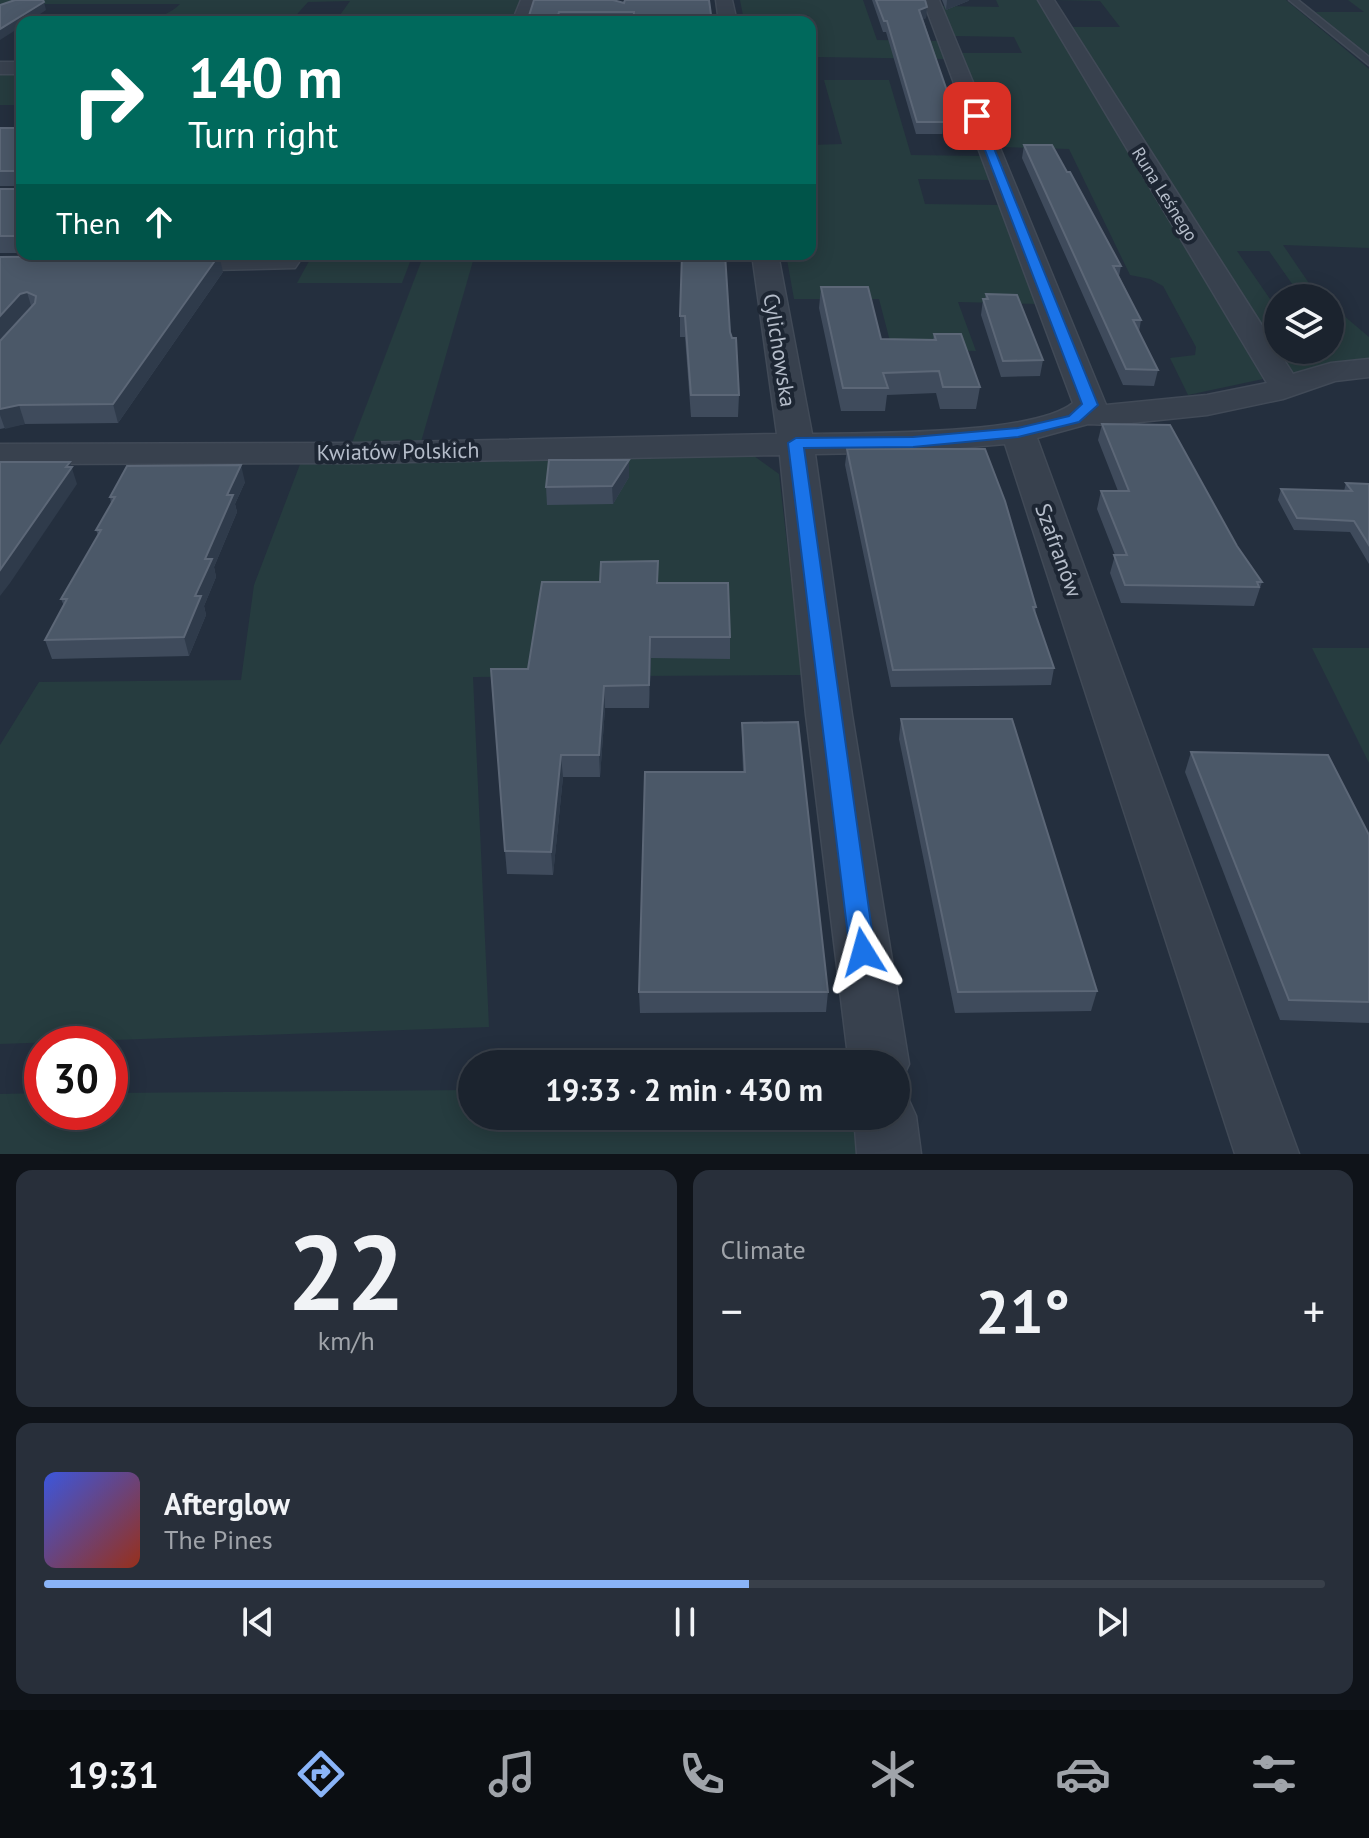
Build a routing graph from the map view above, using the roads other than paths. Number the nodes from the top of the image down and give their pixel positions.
1 (931, 0) edge
2 (1046, 0) edge
3 (1293, 0) edge
4 (1369, 62) edge
5 (766, 260) edge
6 (285, 262) dead end
7 (142, 263) edge
8 (1369, 368) edge
9 (1285, 387) junction
10 (1083, 414) junction
11 (1018, 433) junction
12 (796, 443) junction
13 (0, 454) edge
14 (877, 1050) edge
15 (886, 1130) edge
16 (889, 1154) edge
17 (1267, 1154) edge

1 - 10 street
2 - 9 street, Runa Leśnego
3 - 4 lane
5 - 12 street, Cylichowska
6 - 7 street
8 - 9 street
9 - 10 street
10 - 11 street
11 - 12 street, Kwiatów Polskich
11 - 17 street, Szafranów
12 - 13 street, Kwiatów Polskich
12 - 14 street, Cylichowska
15 - 16 street

